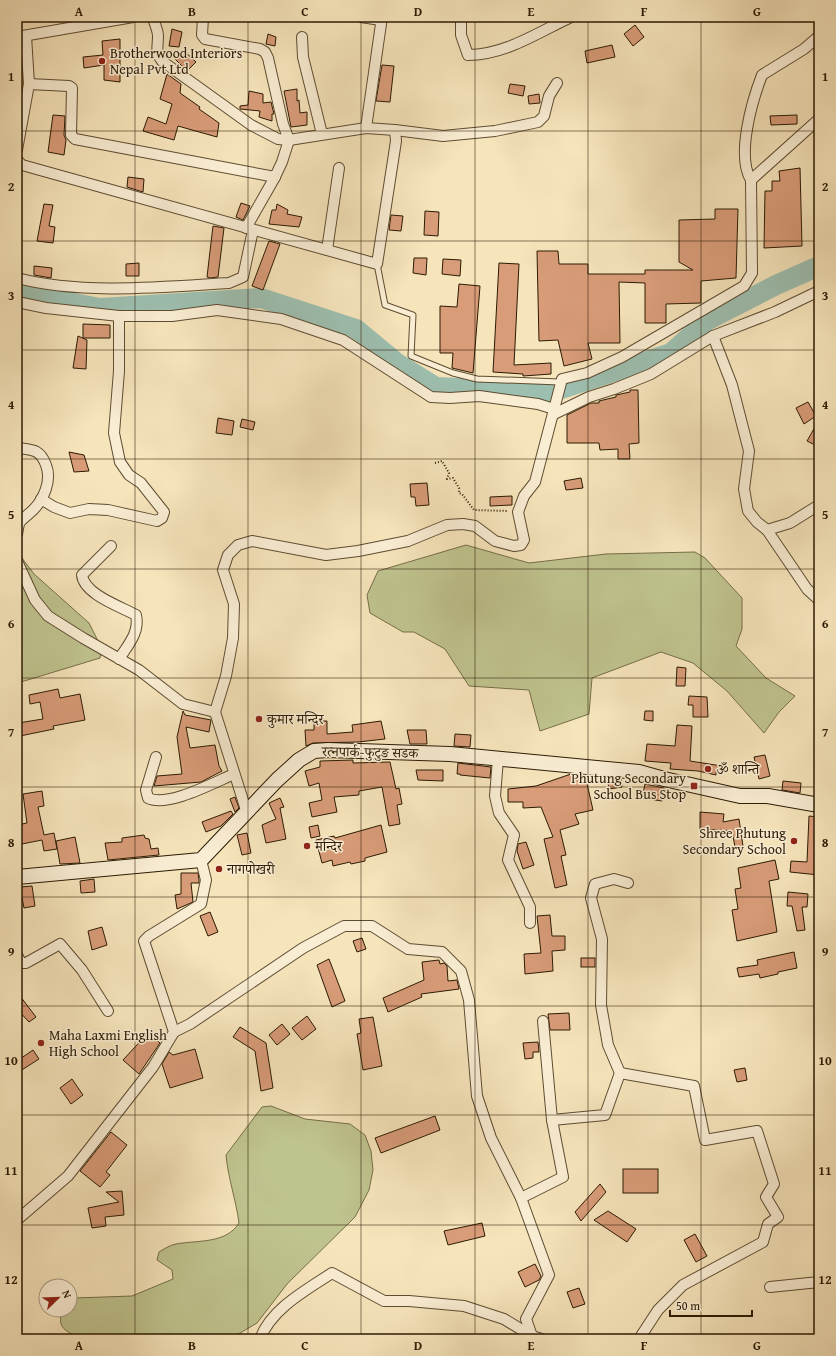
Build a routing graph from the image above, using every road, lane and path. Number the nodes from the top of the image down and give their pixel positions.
1 (133, 17) edge
2 (153, 17) edge
3 (203, 17) edge
4 (361, 17) edge
5 (461, 17) edge
6 (571, 17) edge
7 (381, 18) edge
8 (819, 36) edge
9 (22, 37) edge
10 (302, 37) dead end
11 (557, 83) dead end
12 (29, 84) junction
13 (819, 119) edge
14 (366, 128) junction
15 (395, 130) junction
16 (322, 134) junction
17 (289, 140) junction
18 (17, 150) edge
19 (17, 160) edge
20 (339, 168) dead end
21 (275, 178) junction
22 (751, 180) junction
23 (250, 229) junction
24 (327, 250) junction
25 (377, 264) junction
26 (17, 278) edge
27 (819, 291) edge
28 (17, 302) edge
29 (119, 316) junction
30 (713, 336) junction
31 (560, 385) junction
32 (554, 412) junction
33 (17, 448) edge
34 (435, 463) dead end
35 (41, 500) junction
36 (819, 505) edge
37 (518, 512) junction
38 (767, 530) junction
39 (17, 534) edge
40 (111, 546) dead end
41 (17, 561) edge
42 (819, 600) edge
43 (119, 659) junction
44 (215, 712) junction
45 (156, 757) dead end
46 (498, 759) junction
47 (234, 774) junction
48 (819, 804) edge
49 (247, 813) junction
50 (201, 860) junction
51 (17, 878) edge
52 (628, 882) dead end
53 (530, 924) dead end
54 (17, 955) edge
55 (108, 1011) dead end
56 (543, 1022) dead end
57 (174, 1032) junction
58 (620, 1073) junction
59 (552, 1120) junction
60 (521, 1198) junction
61 (17, 1220) edge
62 (819, 1282) edge
63 (770, 1287) dead end
64 (533, 1338) edge
65 (260, 1339) edge
66 (542, 1339) edge
67 (639, 1339) edge

1 - 9 street
2 - 17 street
3 - 17 street
4 - 7 street
5 - 6 street
7 - 14 street
8 - 22 street
9 - 12 street
10 - 16 street
11 - 15 street
12 - 18 street
12 - 21 street
13 - 22 street
14 - 15 street
14 - 16 street
15 - 25 street
16 - 17 street
17 - 21 street
19 - 23 street
20 - 24 street
21 - 23 street
22 - 31 street
23 - 24 street
23 - 26 street
24 - 25 street
25 - 31 lane
27 - 30 street
28 - 29 street
29 - 32 street
29 - 35 street
30 - 32 street
30 - 38 street
31 - 32 street
32 - 37 street
33 - 35 street
34 - 37 path
35 - 39 street
36 - 38 street
37 - 44 street
38 - 42 street
40 - 43 street
41 - 43 street
43 - 44 street
44 - 47 street
45 - 47 street
46 - 48 street, रत्नपार्क-फुटुङ सडक
46 - 49 street, रत्नपार्क-फुटुङ सडक
46 - 53 street
47 - 49 street
49 - 50 street, रत्नपार्क-फुटुङ सडक
50 - 51 street
50 - 57 street
52 - 58 street
54 - 55 street
56 - 59 street
57 - 60 street
57 - 61 street
58 - 59 street
58 - 67 street
59 - 60 street
60 - 64 street
62 - 63 street
64 - 65 street
64 - 66 street

